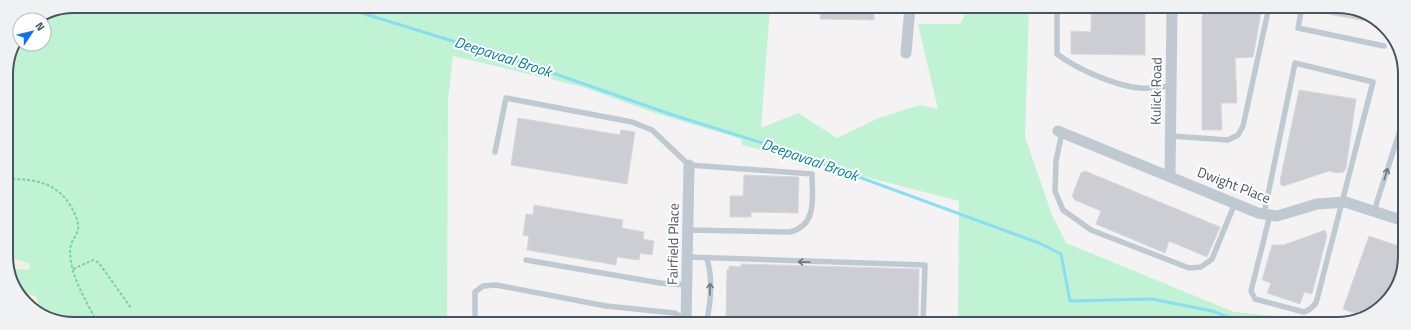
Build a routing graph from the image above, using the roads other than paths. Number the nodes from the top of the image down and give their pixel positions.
1 (910, 13) edge
2 (1058, 13) edge
3 (1172, 13) edge
4 (1268, 13) edge
5 (1301, 13) edge
6 (1384, 46) dead end
7 (906, 53) dead end
8 (1171, 86) junction
9 (1060, 132) joint
10 (1171, 136) junction
11 (1398, 137) edge
12 (495, 152) dead end
13 (689, 165) junction
14 (1170, 176) junction
15 (1342, 202) junction
16 (1235, 203) junction
17 (1374, 212) junction
18 (1267, 214) junction
19 (1398, 219) edge
20 (688, 230) junction
21 (687, 257) junction
22 (707, 259) junction
23 (526, 260) dead end
24 (687, 285) junction
25 (475, 317) edge
26 (680, 317) edge
27 (686, 317) edge
28 (708, 317) edge
29 (923, 317) edge

1 - 7 street
2 - 8 lane
3 - 8 street, Kulick Road
4 - 10 lane
5 - 6 lane
8 - 10 street, Kulick Road
9 - 14 street, Dwight Place
9 - 16 lane
10 - 14 street, Kulick Road
17 -> 11 lane
12 - 13 lane
13 - 20 street, Fairfield Place
13 - 20 lane
14 - 16 street, Dwight Place
15 - 17 street, Dwight Place
15 - 18 street, Dwight Place
15 - 18 lane
15 - 18 lane
16 - 18 street, Dwight Place
17 - 19 street, Dwight Place
20 - 21 street, Fairfield Place
21 - 22 lane
21 - 24 street, Fairfield Place
28 -> 22 lane
29 -> 22 lane
23 - 24 lane
24 - 27 street, Fairfield Place
25 - 26 lane

